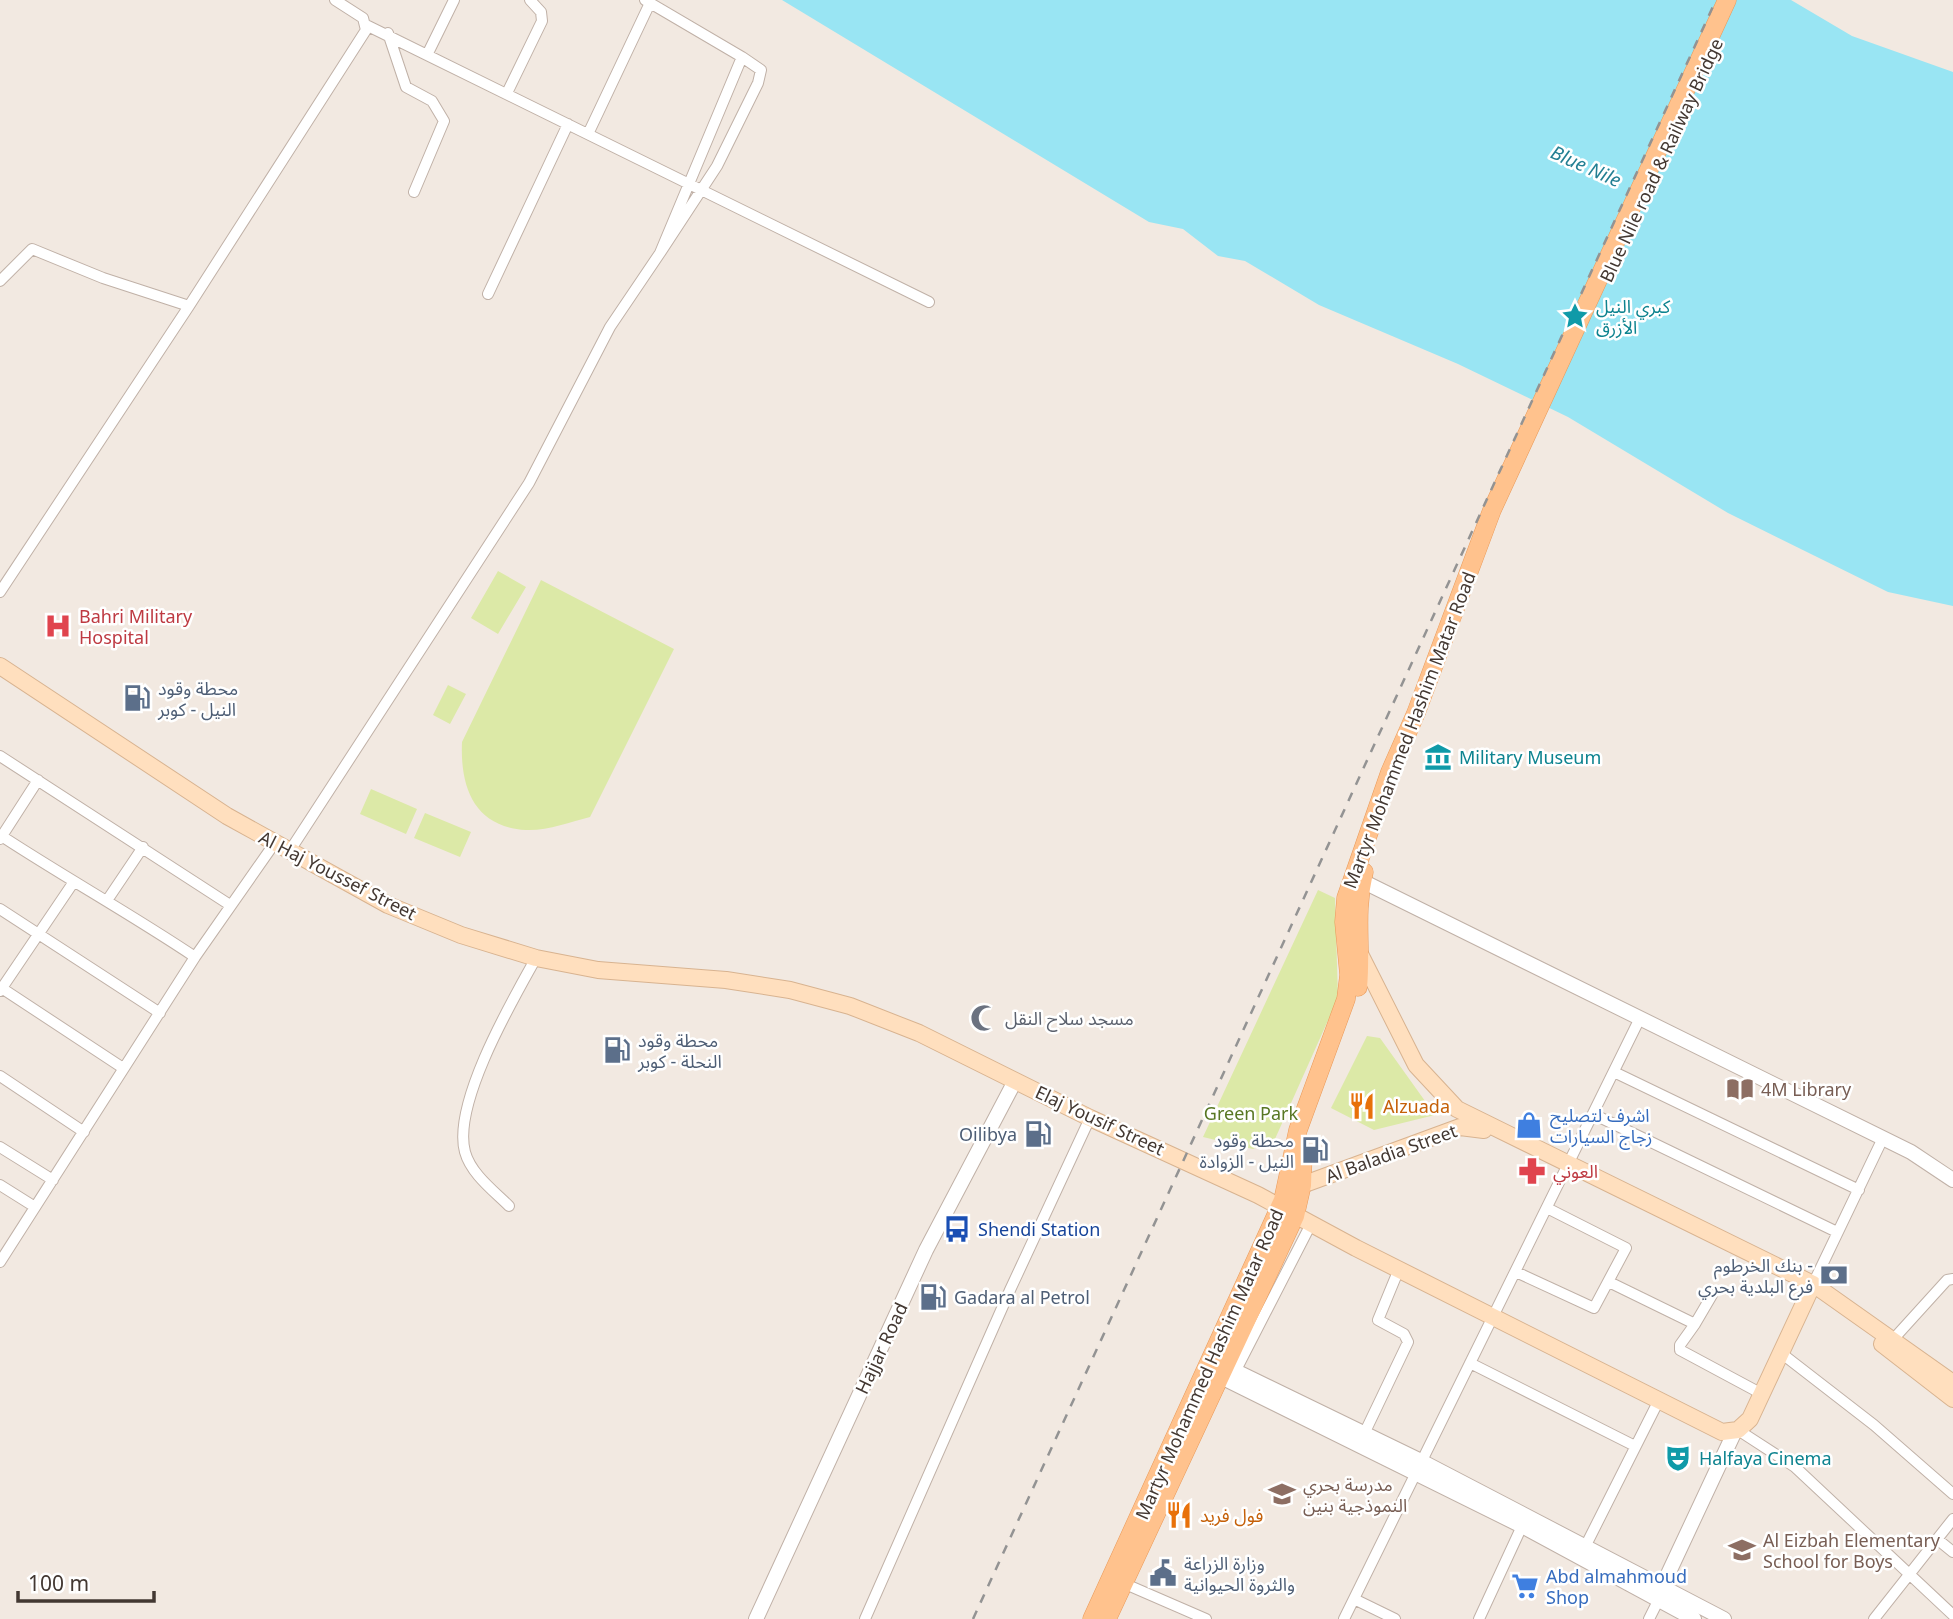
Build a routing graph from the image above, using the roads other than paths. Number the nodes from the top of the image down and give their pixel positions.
1 (335, 0) edge
2 (454, 0) edge
3 (530, 0) edge
4 (1727, 0) edge
5 (1735, 0) edge
6 (647, 1) edge
7 (366, 25) junction
8 (388, 33) junction
9 (428, 53) junction
10 (742, 57) junction
11 (507, 93) junction
12 (568, 124) junction
13 (588, 134) junction
14 (689, 184) junction
15 (703, 191) junction
16 (414, 192) dead end
17 (660, 253) junction
18 (0, 281) edge
19 (488, 294) dead end
20 (929, 302) dead end
21 (189, 306) junction
22 (1514, 471) junction
23 (0, 592) edge
24 (0, 666) edge
25 (0, 756) edge
26 (38, 780) junction
27 (1, 837) edge
28 (274, 844) junction
29 (143, 847) junction
30 (289, 852) junction
31 (1362, 881) junction
32 (73, 883) junction
33 (108, 899) junction
34 (230, 905) junction
35 (0, 909) edge
36 (38, 934) junction
37 (1359, 951) junction
38 (195, 957) junction
39 (536, 958) junction
40 (1, 989) edge
41 (160, 1013) junction
42 (1640, 1018) junction
43 (124, 1068) junction
44 (1614, 1072) junction
45 (0, 1076) edge
46 (1015, 1081) junction
47 (1593, 1114) junction
48 (1090, 1118) junction
49 (84, 1132) junction
50 (1884, 1138) junction
51 (0, 1147) edge
52 (1567, 1166) junction
53 (53, 1180) junction
54 (1953, 1180) edge
55 (0, 1185) edge
56 (1302, 1185) junction
57 (1859, 1190) junction
58 (509, 1206) dead end
59 (35, 1207) junction
60 (1547, 1208) junction
61 (1295, 1216) junction
62 (1837, 1232) junction
63 (0, 1262) edge
64 (1399, 1269) junction
65 (1516, 1272) junction
66 (1953, 1279) edge
67 (1609, 1282) junction
68 (1811, 1288) junction
69 (1712, 1295) dead end
70 (1494, 1317) junction
71 (1695, 1324) junction
72 (1890, 1343) junction
73 (1781, 1353) junction
74 (1470, 1363) junction
75 (1221, 1368) junction
76 (1953, 1383) edge
77 (1762, 1394) junction
78 (1953, 1399) edge
79 (1659, 1401) junction
80 (1737, 1431) junction
81 (1364, 1434) junction
82 (1634, 1446) junction
83 (1418, 1467) junction
84 (1953, 1494) edge
85 (1953, 1519) edge
86 (1522, 1526) junction
87 (1937, 1539) junction
88 (1584, 1549) junction
89 (1953, 1552) edge
90 (1909, 1575) junction
91 (1124, 1583) junction
92 (1660, 1594) junction
93 (1354, 1599) junction
94 (1953, 1615) edge
95 (756, 1619) edge
96 (865, 1619) edge
97 (1092, 1619) edge
98 (1107, 1619) edge
99 (1206, 1619) edge
100 (1344, 1619) edge
101 (1395, 1619) edge
102 (1479, 1619) edge
103 (1649, 1619) edge
104 (1694, 1619) edge
105 (1724, 1619) edge
106 (1874, 1619) edge

1 - 7 street
2 - 9 street
3 - 11 street
4 - 22 main road
5 - 22 main road, Blue Nile road & Railway Bridge
6 - 10 street
6 - 13 street
7 - 8 street
7 - 21 street
8 - 9 street
8 - 16 street
9 - 11 street
10 - 14 street
10 - 15 street
11 - 12 street
12 - 13 street
12 - 19 street
13 - 14 street
14 - 15 street
14 - 17 street
15 - 17 street
15 - 20 street
17 - 30 street
18 - 21 street
21 - 23 street
22 - 31 main road, Martyr Mohammed Hashim Matar Road
22 - 61 main road, Martyr Mohammed Hashim Matar Road
24 - 28 main road, Al Haj Youssef Street
25 - 26 street
26 - 27 street
26 - 29 street
27 - 32 street
28 - 30 main road, Al Haj Youssef Street
28 - 34 street
29 - 33 street
29 - 34 street
30 - 39 main road, Al Haj Youssef Street
31 - 37 main road, Martyr Mohammed Hashim Matar Road
31 - 42 street
32 - 33 street
32 - 36 street
33 - 38 street
34 - 38 street
35 - 36 street
36 - 40 street
36 - 41 street
37 - 52 main road
37 - 56 main road, Martyr Mohammed Hashim Matar Road
38 - 41 street
39 - 46 main road, Elaj Yousif Street
39 - 58 street
40 - 43 street
41 - 43 street
42 - 44 street
42 - 50 street
43 - 49 street
44 - 47 street
44 - 57 street
45 - 49 street
46 - 48 main road, Elaj Yousif Street
46 - 95 street, Hajjar Road
47 - 52 street
47 - 62 street
48 - 61 main road, Elaj Yousif Street
48 - 96 street
49 - 53 street
50 - 54 street
50 - 57 street
51 - 53 street
52 - 56 main road, Al Baladia Street
52 - 60 street
52 - 68 main road, Al Baladia Street
53 - 59 street
55 - 59 street
56 - 61 main road, Martyr Mohammed Hashim Matar Road
57 - 62 street
59 - 63 street
60 - 65 street
60 - 67 street
61 - 64 main road, Elaj Yousif Street
61 - 75 main road, Martyr Mohammed Hashim Matar Road
61 - 75 street
62 - 68 street
64 - 70 main road, Elaj Yousif Street
64 - 81 street
65 - 67 street
65 - 70 street
66 - 72 street
67 - 71 street
68 - 72 main road, Al Baladia Street
68 - 73 main road
69 - 71 street
70 - 74 street
70 - 79 main road, Elaj Yousif Street
71 - 77 street
72 - 76 main road
72 - 78 main road, Al Baladia Street
73 - 77 main road
73 - 84 street
74 - 82 street
74 - 83 street
75 - 81 street
75 - 83 street
75 - 91 main road, Martyr Mohammed Hashim Matar Road
75 - 97 main road, Martyr Mohammed Hashim Matar Road
77 - 80 main road
79 - 80 main road, Elaj Yousif Street
79 - 82 street
80 - 90 street
80 - 92 street
81 - 83 street
82 - 88 street
83 - 86 street
83 - 88 street
83 - 93 street
85 - 87 street
86 - 92 street
86 - 102 street
87 - 89 street
87 - 90 street
88 - 92 street
90 - 94 street
90 - 106 street
91 - 98 main road, Martyr Mohammed Hashim Matar Road
91 - 99 street
92 - 103 street
92 - 104 street
92 - 105 street
93 - 100 street
93 - 101 street

